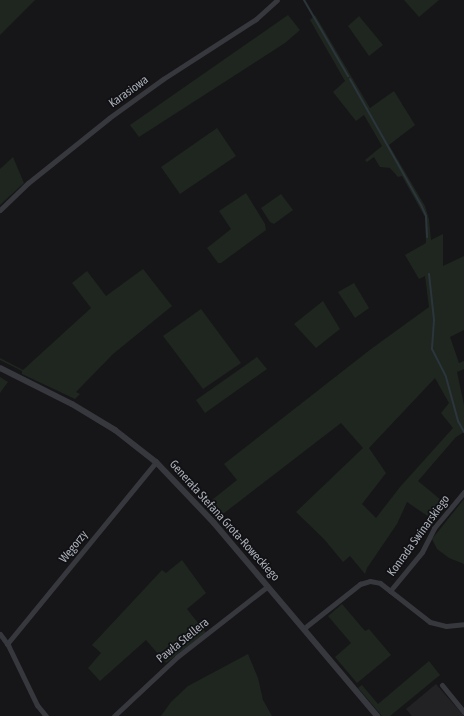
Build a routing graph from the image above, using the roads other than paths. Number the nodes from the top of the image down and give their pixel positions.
1 (277, 0) edge
2 (0, 210) edge
3 (0, 368) edge
4 (156, 462) junction
5 (464, 492) edge
6 (268, 586) junction
7 (390, 591) junction
8 (464, 624) edge
9 (303, 628) junction
10 (0, 634) edge
11 (7, 644) junction
12 (442, 685) dead end
13 (464, 712) edge
14 (46, 716) edge
15 (114, 716) edge
16 (377, 716) edge

1 - 2 street, Karasiowa
3 - 4 street, Generała Stefana Grota-Roweckiego
4 - 6 street, Generała Stefana Grota-Roweckiego
4 - 11 street, Węgorzy
5 - 7 street, Konrada Swinarskiego
6 - 9 street, Generała Stefana Grota-Roweckiego
6 - 15 street, Pawła Stellera
7 - 8 street
7 - 9 street
9 - 16 street, Generała Stefana Grota-Roweckiego
10 - 11 street
11 - 14 street
12 - 13 street

